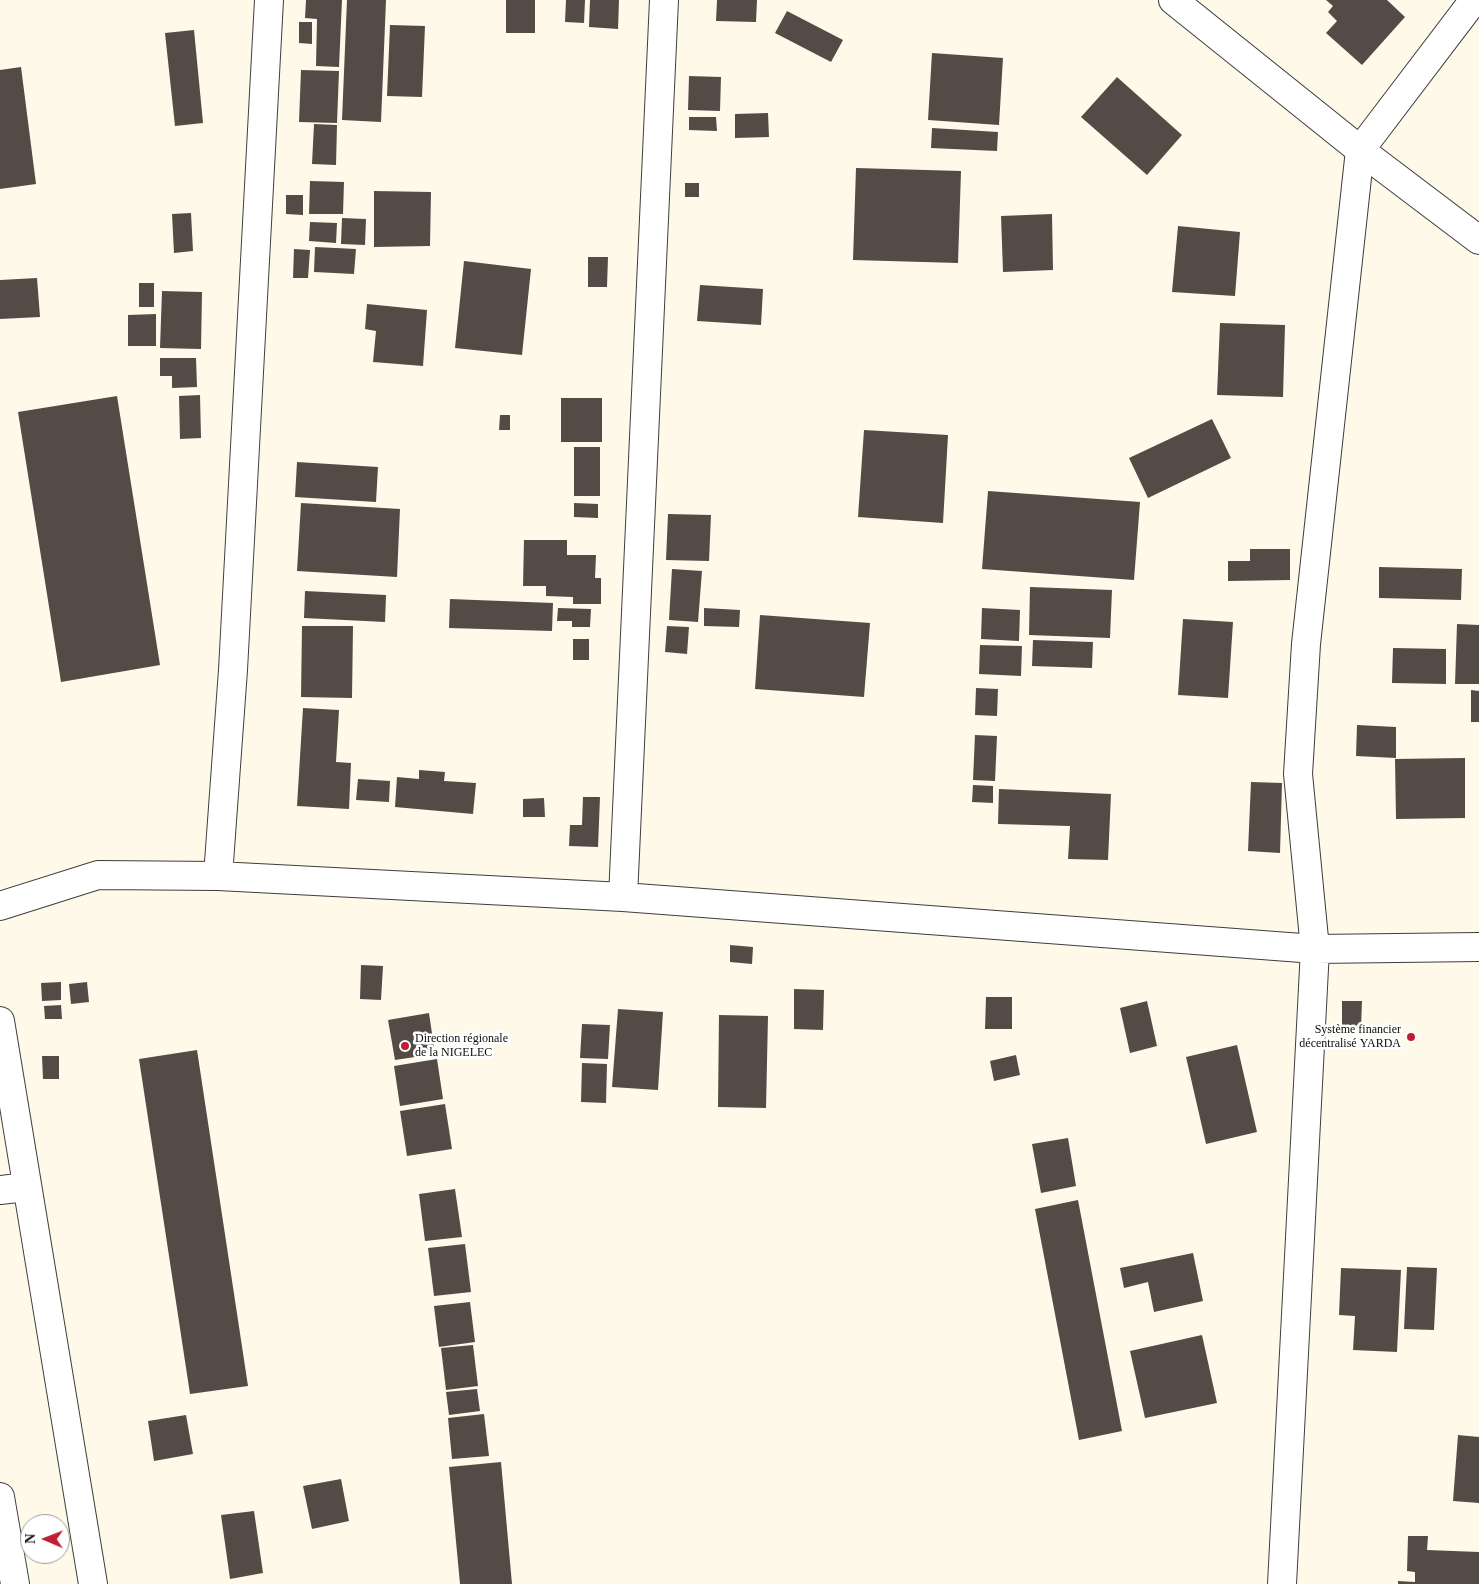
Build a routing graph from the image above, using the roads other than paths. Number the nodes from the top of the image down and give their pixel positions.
1 (269, 0) edge
2 (664, 0) edge
3 (1173, 0) edge
4 (1474, 0) edge
5 (1360, 150) junction
6 (1479, 240) edge
7 (218, 876) junction
8 (623, 897) junction
9 (0, 906) edge
10 (1479, 947) edge
11 (1314, 948) junction
12 (0, 1021) edge
13 (13, 1189) edge
14 (0, 1497) edge
15 (15, 1584) edge
16 (93, 1584) edge
17 (1282, 1584) edge

1 - 7 street
2 - 8 street
3 - 5 street
4 - 5 street
5 - 6 street
5 - 11 street
7 - 8 street
7 - 9 street
8 - 11 street
10 - 11 street
11 - 17 street
12 - 13 street
13 - 16 street
14 - 15 street

